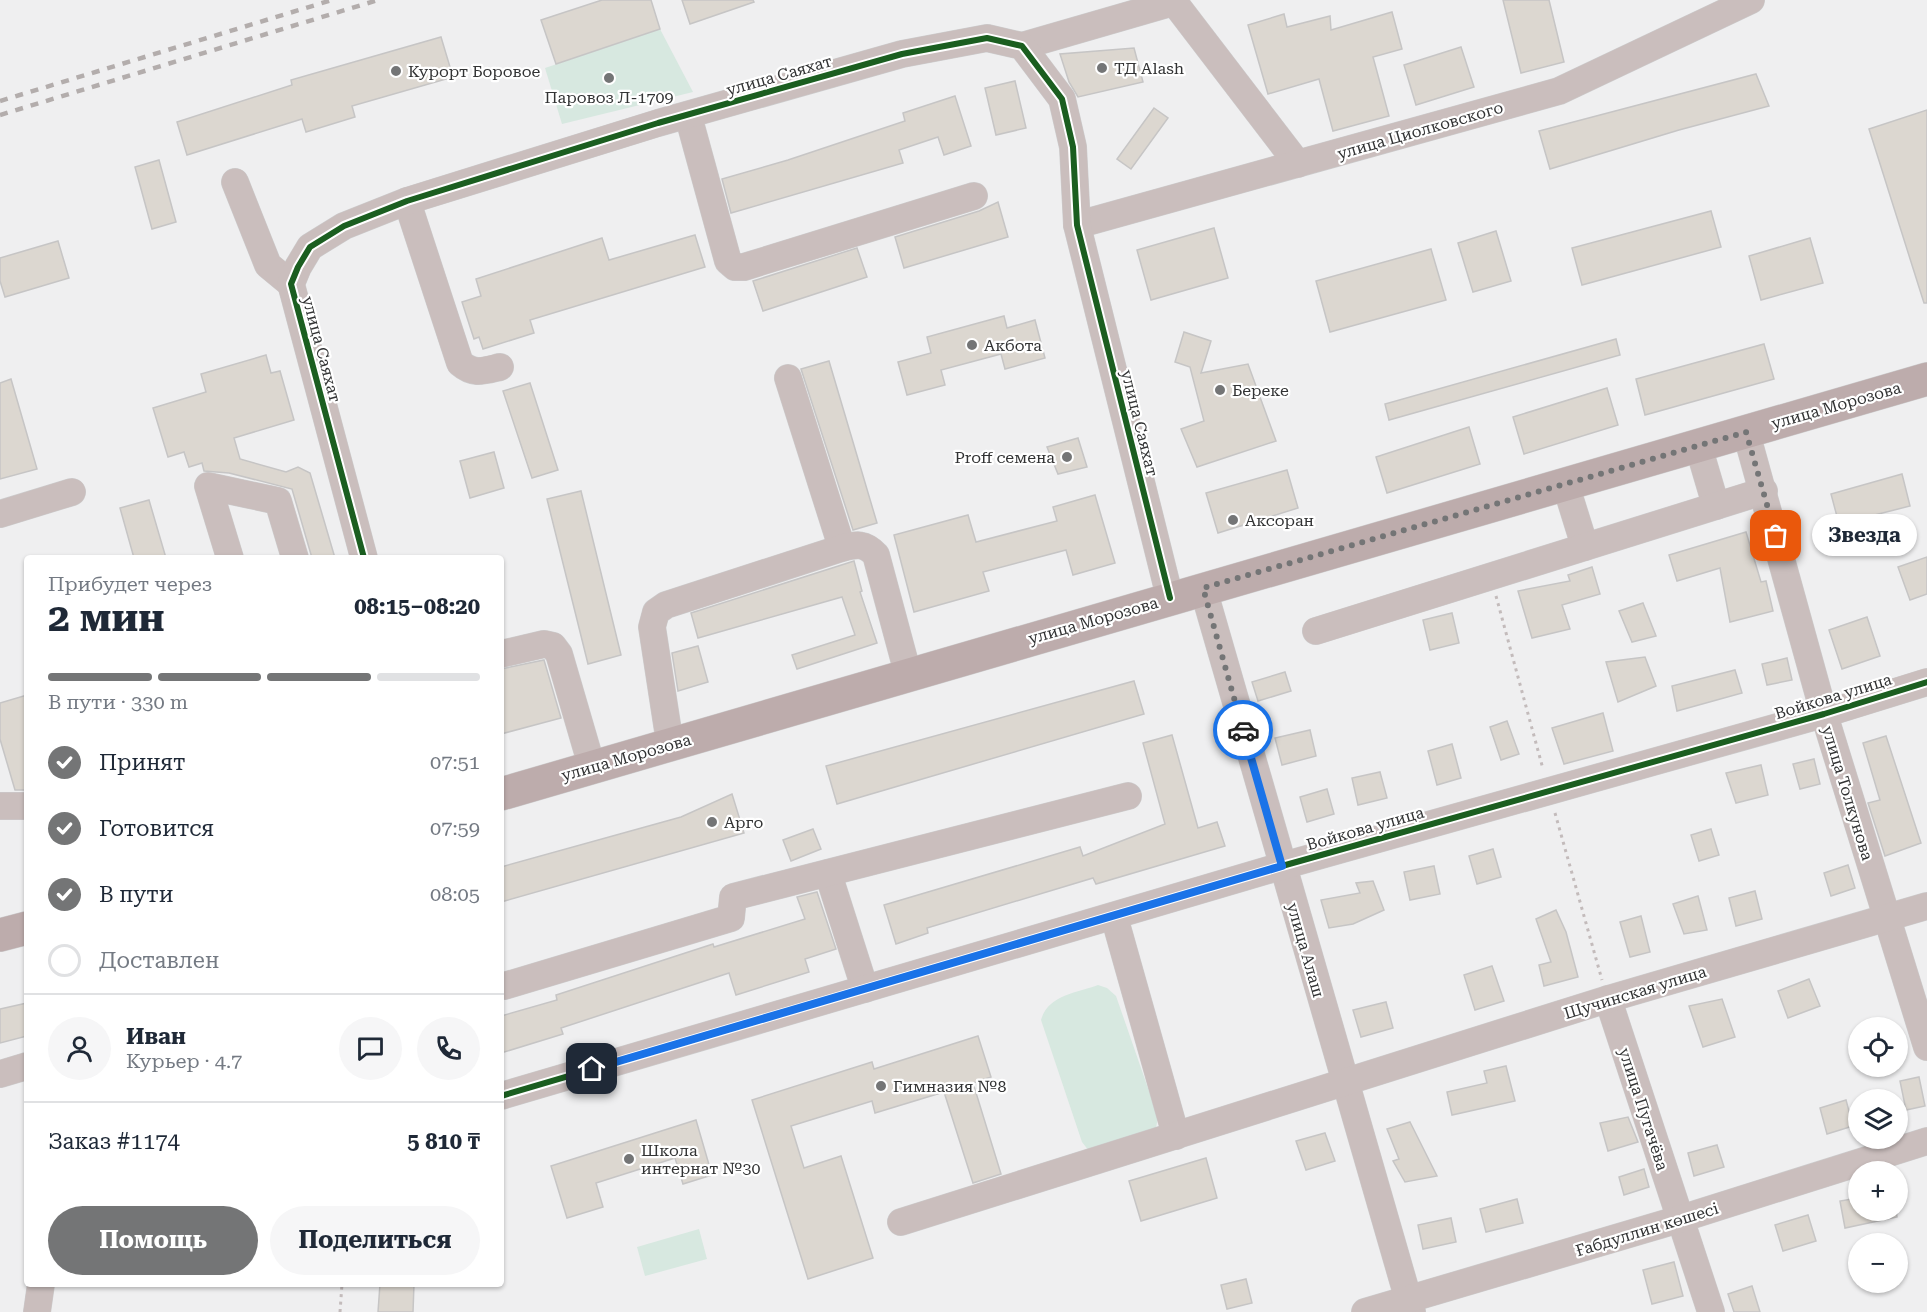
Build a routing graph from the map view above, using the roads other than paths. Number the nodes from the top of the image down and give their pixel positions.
1 (1751, 0) edge
2 (1177, 1) edge
3 (1022, 46) junction
4 (688, 115) junction
5 (1298, 164) junction
6 (235, 182) dead end
7 (974, 195) dead end
8 (407, 201) junction
9 (1077, 225) junction
10 (291, 284) junction
11 (500, 367) dead end
12 (788, 378) dead end
13 (1927, 379) edge
14 (1746, 432) junction
15 (1698, 445) junction
16 (1566, 486) junction
17 (1764, 491) junction
18 (72, 492) dead end
19 (1716, 506) junction
20 (0, 514) edge
21 (1585, 547) junction
22 (842, 548) junction
23 (229, 555) edge
24 (294, 555) edge
25 (363, 555) edge
26 (1203, 588) junction
27 (1170, 598) junction
28 (1316, 631) dead end
29 (504, 653) edge
30 (908, 674) junction
31 (1927, 682) edge
32 (1824, 714) junction
33 (670, 744) junction
34 (592, 767) junction
35 (504, 793) edge
36 (1128, 796) dead end
37 (0, 806) edge
38 (24, 806) edge
39 (1282, 866) junction
40 (828, 873) junction
41 (1927, 906) edge
42 (1114, 916) junction
43 (1886, 917) junction
44 (24, 929) edge
45 (0, 935) edge
46 (504, 986) dead end
47 (865, 989) junction
48 (1608, 999) junction
49 (1927, 1047) edge
50 (24, 1067) edge
51 (0, 1074) edge
52 (1345, 1084) junction
53 (504, 1095) edge
54 (1176, 1136) junction
55 (1927, 1141) edge
56 (1680, 1219) junction
57 (901, 1222) dead end
58 (41, 1287) edge
59 (1411, 1306) edge
60 (37, 1312) edge
61 (1365, 1312) edge
62 (1711, 1312) edge

1 - 5 street, улица Циолковского
2 - 3 street
2 - 5 street
3 - 4 street, улица Саяхат
3 - 9 street, улица Саяхат
4 - 7 street
4 - 8 street, улица Саяхат
5 - 9 street, улица Циолковского
6 - 10 street
8 - 10 street, улица Саяхат
8 - 11 street
9 - 27 street, улица Саяхат
10 - 25 street, улица Саяхат
12 - 22 street
13 - 14 main road, улица Морозова
14 - 15 main road, улица Морозова
14 - 17 street, улица Толкунова
15 - 16 main road, улица Морозова
15 - 19 street
16 - 21 street
16 - 26 main road, улица Морозова
17 - 19 street
17 - 32 street, улица Толкунова
18 - 20 street
19 - 21 street
21 - 28 street
22 - 30 street
22 - 33 street
23 - 24 street
26 - 27 main road, улица Морозова
26 - 39 street, улица Алаш
27 - 30 main road, улица Морозова
29 - 34 street
30 - 33 main road, улица Морозова
31 - 32 street, Войкова улица
32 - 39 street, Войкова улица
32 - 43 street, улица Толкунова
33 - 34 main road, улица Морозова
34 - 35 main road, улица Морозова
36 - 40 street
37 - 38 street
39 - 42 street, Войкова улица
39 - 52 street, улица Алаш
40 - 46 street
40 - 47 street
41 - 43 street, Щучинская улица
42 - 47 street, Войкова улица
42 - 54 street
43 - 48 street, Щучинская улица
43 - 49 street, улица Толкунова
44 - 45 main road
47 - 53 street, Войкова улица
48 - 52 street, Щучинская улица
48 - 56 street, улица Пугачёва
50 - 51 street
52 - 54 street, Щучинская улица
52 - 59 street, улица Алаш
54 - 57 street, Щучинская улица
55 - 56 street, Ғабдуллин көшесі
56 - 59 street, Ғабдуллин көшесі
56 - 62 street, улица Пугачёва
58 - 60 street
59 - 61 street, Ғабдуллин көшесі

